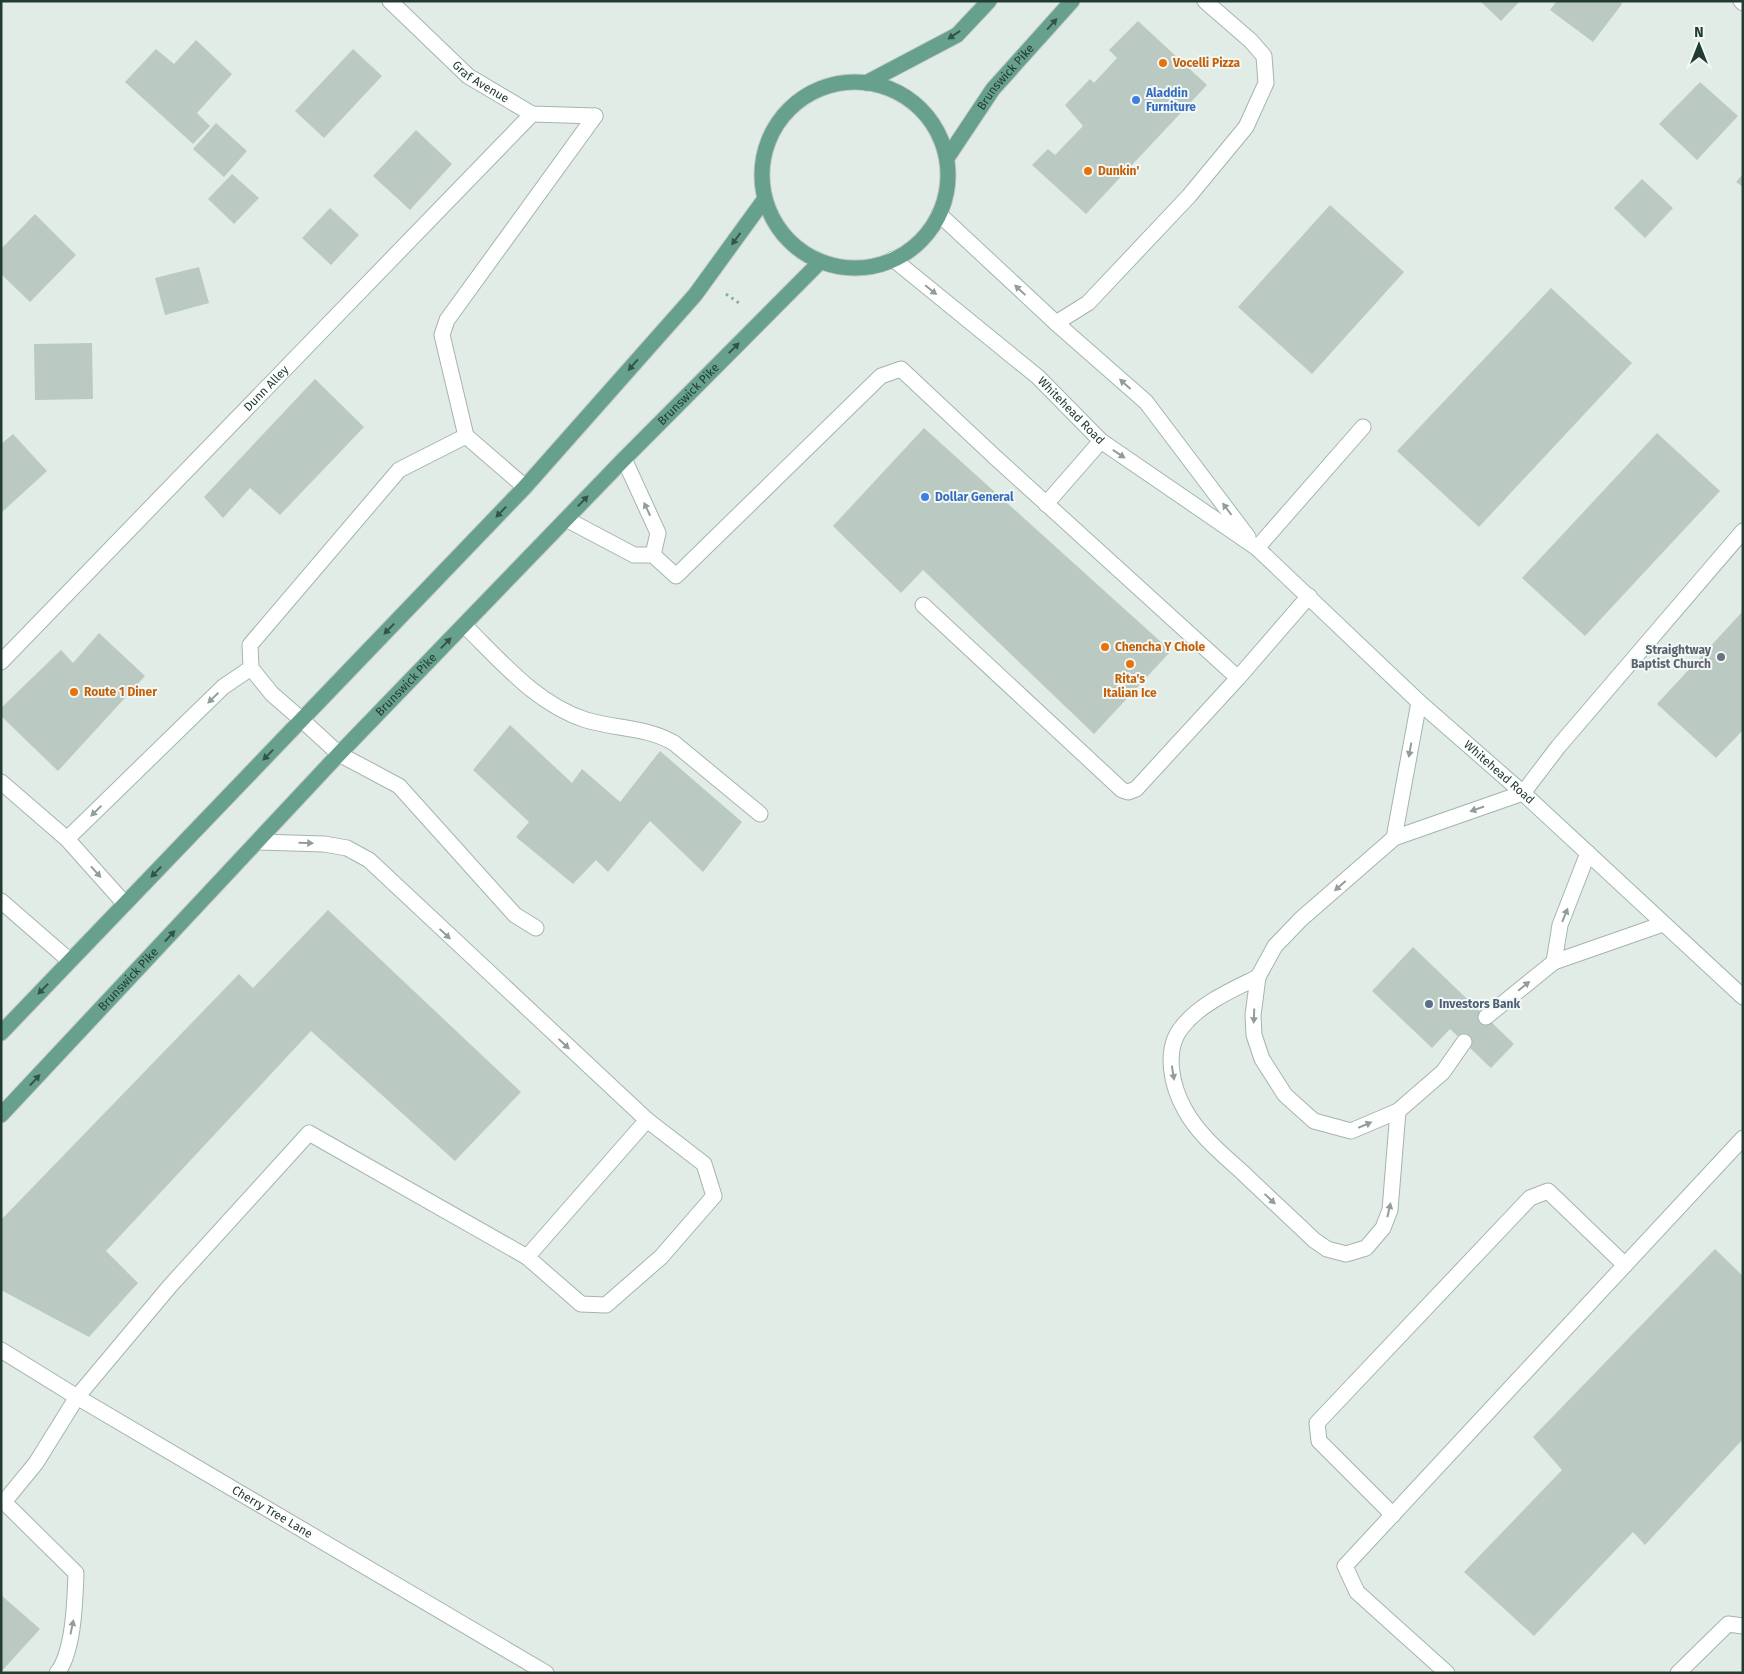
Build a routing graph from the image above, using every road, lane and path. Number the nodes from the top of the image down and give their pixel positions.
1 (390, 1) edge
2 (989, 1) edge
3 (1072, 1) edge
4 (1205, 1) edge
5 (866, 83) junction
6 (532, 114) junction
7 (947, 158) junction
8 (764, 200) junction
9 (938, 214) junction
10 (893, 259) junction
11 (819, 263) junction
12 (726, 294) dead end
13 (742, 305) dead end
14 (1056, 323) junction
15 (1362, 427) dead end
16 (466, 436) junction
17 (1101, 441) junction
18 (624, 459) junction
19 (525, 487) junction
20 (1046, 504) junction
21 (566, 519) junction
22 (1743, 531) edge
23 (1257, 548) junction
24 (653, 555) junction
25 (1310, 596) junction
26 (923, 604) dead end
27 (464, 625) junction
28 (1, 662) edge
29 (251, 668) junction
30 (1238, 678) junction
31 (1419, 702) junction
32 (302, 720) junction
33 (339, 754) junction
34 (1, 782) edge
35 (1523, 793) junction
36 (760, 814) dead end
37 (1394, 838) junction
38 (67, 839) junction
39 (258, 842) junction
40 (1588, 853) junction
41 (125, 904) junction
42 (4, 908) edge
43 (1663, 924) junction
44 (536, 928) dead end
45 (70, 961) junction
46 (1554, 962) junction
47 (1258, 977) junction
48 (1740, 989) edge
49 (1486, 1016) dead end
50 (1, 1033) edge
51 (1464, 1042) dead end
52 (1398, 1111) junction
53 (1, 1115) edge
54 (647, 1120) junction
55 (1743, 1138) edge
56 (528, 1257) junction
57 (1625, 1265) junction
58 (1, 1350) edge
59 (77, 1397) junction
60 (2, 1502) edge
61 (1393, 1515) junction
62 (1743, 1626) edge
63 (57, 1673) edge
64 (546, 1673) edge
65 (1447, 1673) edge
66 (1678, 1673) edge

1 - 6 main road, Graf Avenue
2 -> 5 main road
7 -> 3 main road, Brunswick Pike
4 - 14 main road
5 - 7 main road
5 - 8 main road
6 - 16 main road, Graf Avenue
6 - 28 main road, Dunn Alley
7 - 9 main road
8 - 11 main road
8 -> 19 main road
9 - 10 main road
14 -> 9 main road, Whitehead Road
10 - 11 main road
10 -> 17 main road, Whitehead Road
18 -> 11 main road, Brunswick Pike
12 - 13 path
23 -> 14 main road, Whitehead Road
15 - 23 main road
16 - 19 main road
16 - 29 main road
17 - 20 main road
17 -> 23 main road, Whitehead Road
21 -> 18 main road, Brunswick Pike
24 -> 18 main road
19 -> 32 main road
20 - 24 main road
20 - 30 main road
21 - 24 main road
21 - 27 main road, Brunswick Pike
22 - 35 main road
23 - 25 main road, Whitehead Road
25 - 30 main road
25 - 31 main road, Whitehead Road
26 - 30 main road
33 -> 27 main road, Brunswick Pike
27 - 36 main road
29 - 32 main road
29 -> 38 main road
31 - 35 main road, Whitehead Road
31 -> 37 main road
32 - 33 main road
32 -> 41 main road
33 - 39 main road, Brunswick Pike
33 - 44 main road
34 - 38 main road
35 -> 37 main road
35 - 40 main road, Whitehead Road
37 -> 47 main road
38 -> 41 main road
53 -> 39 main road, Brunswick Pike
39 -> 54 main road
40 - 43 main road, Whitehead Road
46 -> 40 main road
41 - 45 main road
42 - 45 main road
43 - 46 main road
43 - 48 main road, Whitehead Road
45 -> 50 main road
49 -> 46 main road
47 -> 52 main road
47 -> 52 main road
51 - 52 main road
54 - 56 main road
54 - 56 main road
55 - 57 main road
56 - 59 main road
57 - 61 main road
57 - 61 main road
58 - 59 main road, Cherry Tree Lane
59 - 60 main road
59 - 64 main road, Cherry Tree Lane
63 -> 60 main road
61 - 65 main road
62 - 66 main road

